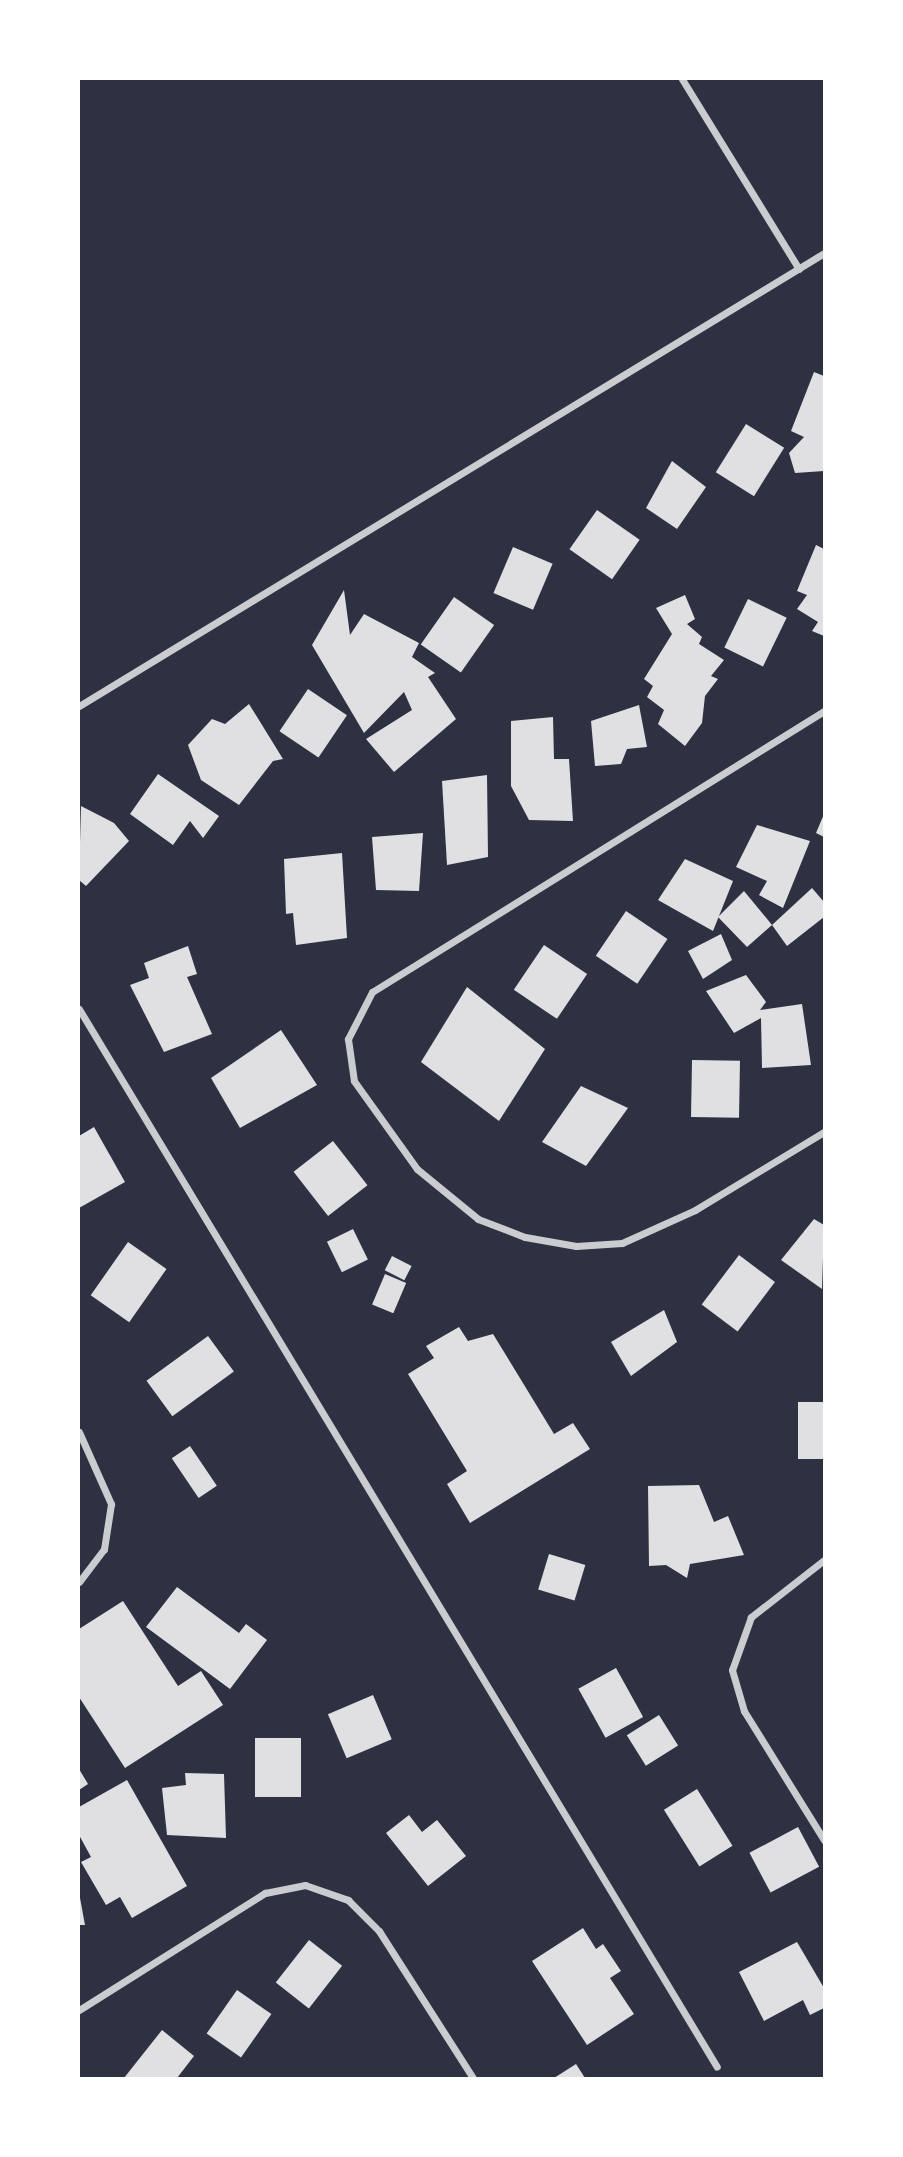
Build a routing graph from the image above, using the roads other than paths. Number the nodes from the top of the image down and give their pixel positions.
1 (682, 79) edge
2 (824, 253) edge
3 (799, 269) junction
4 (79, 706) edge
5 (824, 711) edge
6 (79, 1009) edge
7 (824, 1132) edge
8 (79, 1432) edge
9 (824, 1560) edge
10 (79, 1582) edge
11 (824, 1840) edge
12 (79, 2010) edge
13 (717, 2067) dead end
14 (472, 2078) edge

1 - 3 street
2 - 3 street
3 - 4 street
5 - 7 street
6 - 13 street
8 - 10 street
9 - 11 street
12 - 14 street

